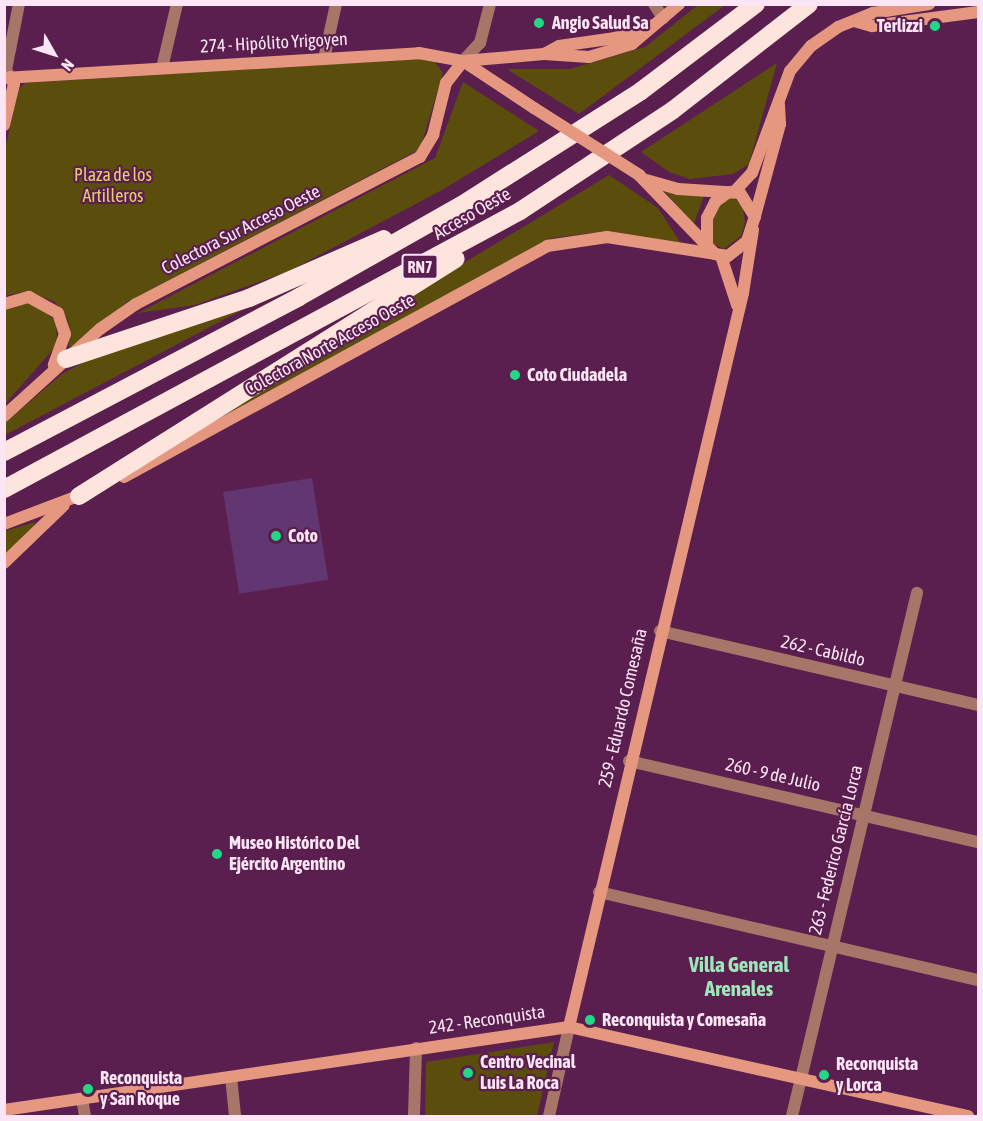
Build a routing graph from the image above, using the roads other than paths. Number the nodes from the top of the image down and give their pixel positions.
1 (19, 4) edge
2 (177, 4) edge
3 (336, 4) edge
4 (490, 4) edge
5 (654, 4) edge
6 (679, 4) edge
7 (756, 4) edge
8 (810, 4) edge
9 (929, 4) edge
10 (978, 12) edge
11 (659, 20) junction
12 (854, 21) junction
13 (324, 59) junction
14 (463, 61) junction
15 (162, 68) junction
16 (7, 77) edge
17 (778, 104) junction
18 (4, 124) edge
19 (642, 178) junction
20 (731, 192) junction
21 (460, 206) junction
22 (520, 211) junction
23 (754, 224) junction
24 (714, 251) junction
25 (4, 304) edge
26 (738, 309) junction
27 (66, 359) junction
28 (43, 381) junction
29 (4, 416) edge
30 (4, 452) edge
31 (4, 489) edge
32 (74, 498) junction
33 (4, 524) edge
34 (4, 563) edge
35 (917, 593) dead end
36 (660, 631) junction
37 (894, 686) junction
38 (978, 705) edge
39 (629, 761) junction
40 (864, 814) junction
41 (978, 842) edge
42 (599, 892) junction
43 (832, 946) junction
44 (978, 980) edge
45 (569, 1027) junction
46 (416, 1048) junction
47 (231, 1077) junction
48 (801, 1078) junction
49 (82, 1099) junction
50 (4, 1110) edge
51 (85, 1116) edge
52 (236, 1116) edge
53 (414, 1116) edge
54 (549, 1116) edge
55 (792, 1116) edge
56 (968, 1116) edge

1 - 16 street
2 - 15 street
3 - 13 street
4 - 14 street
5 - 11 street
6 - 11 street
7 - 21 highway, Acceso Oeste / RN7
8 - 22 highway, Acceso Oeste / RN7
9 - 12 street
10 - 12 street
11 - 14 street, 274 - Hipólito Yrigoyen
12 - 17 street, 259 - Eduardo Comesaña
13 - 14 street, 274 - Hipólito Yrigoyen
13 - 15 street, 274 - Hipólito Yrigoyen
14 - 19 street, bridge
14 - 27 street, Colectora Sur Acceso Oeste
15 - 16 street, 274 - Hipólito Yrigoyen
16 - 18 street
17 - 20 street, 259 - Eduardo Comesaña
17 - 23 street, 259 - Eduardo Comesaña
19 - 20 street
19 - 24 street
20 - 23 street
20 - 24 street
21 - 27 highway
21 - 30 highway, Acceso Oeste / RN7
22 - 31 highway, Acceso Oeste / RN7
22 - 32 highway
23 - 24 street
23 - 26 street, 259 - Eduardo Comesaña
24 - 26 street, 259 - Eduardo Comesaña
24 - 32 street, Colectora Norte Acceso Oeste
25 - 28 street
26 - 36 street, 259 - Eduardo Comesaña
27 - 28 street, Colectora Sur Acceso Oeste
28 - 29 street, Colectora Sur Acceso Oeste
32 - 33 street, Colectora Norte Acceso Oeste
32 - 34 street
35 - 37 street, 263 - Federico García Lorca
36 - 37 street, 262 - Cabildo
36 - 39 street, 259 - Eduardo Comesaña
37 - 38 street, 262 - Cabildo
37 - 40 street, 263 - Federico García Lorca
39 - 40 street, 260 - 9 de Julio
39 - 42 street, 259 - Eduardo Comesaña
40 - 41 street, 260 - 9 de Julio
40 - 43 street, 263 - Federico García Lorca
42 - 43 street
42 - 45 street, 259 - Eduardo Comesaña
43 - 44 street
43 - 48 street, 263 - Federico García Lorca
45 - 46 street, 242 - Reconquista
45 - 48 street, 242 - Reconquista
45 - 54 street, 259 - Eduardo Comesaña
46 - 47 street, 242 - Reconquista
46 - 53 street
47 - 49 street, 242 - Reconquista
47 - 52 street
48 - 55 street, 263 - Federico García Lorca
48 - 56 street, 242 - Reconquista
49 - 50 street, 242 - Reconquista
49 - 51 street

